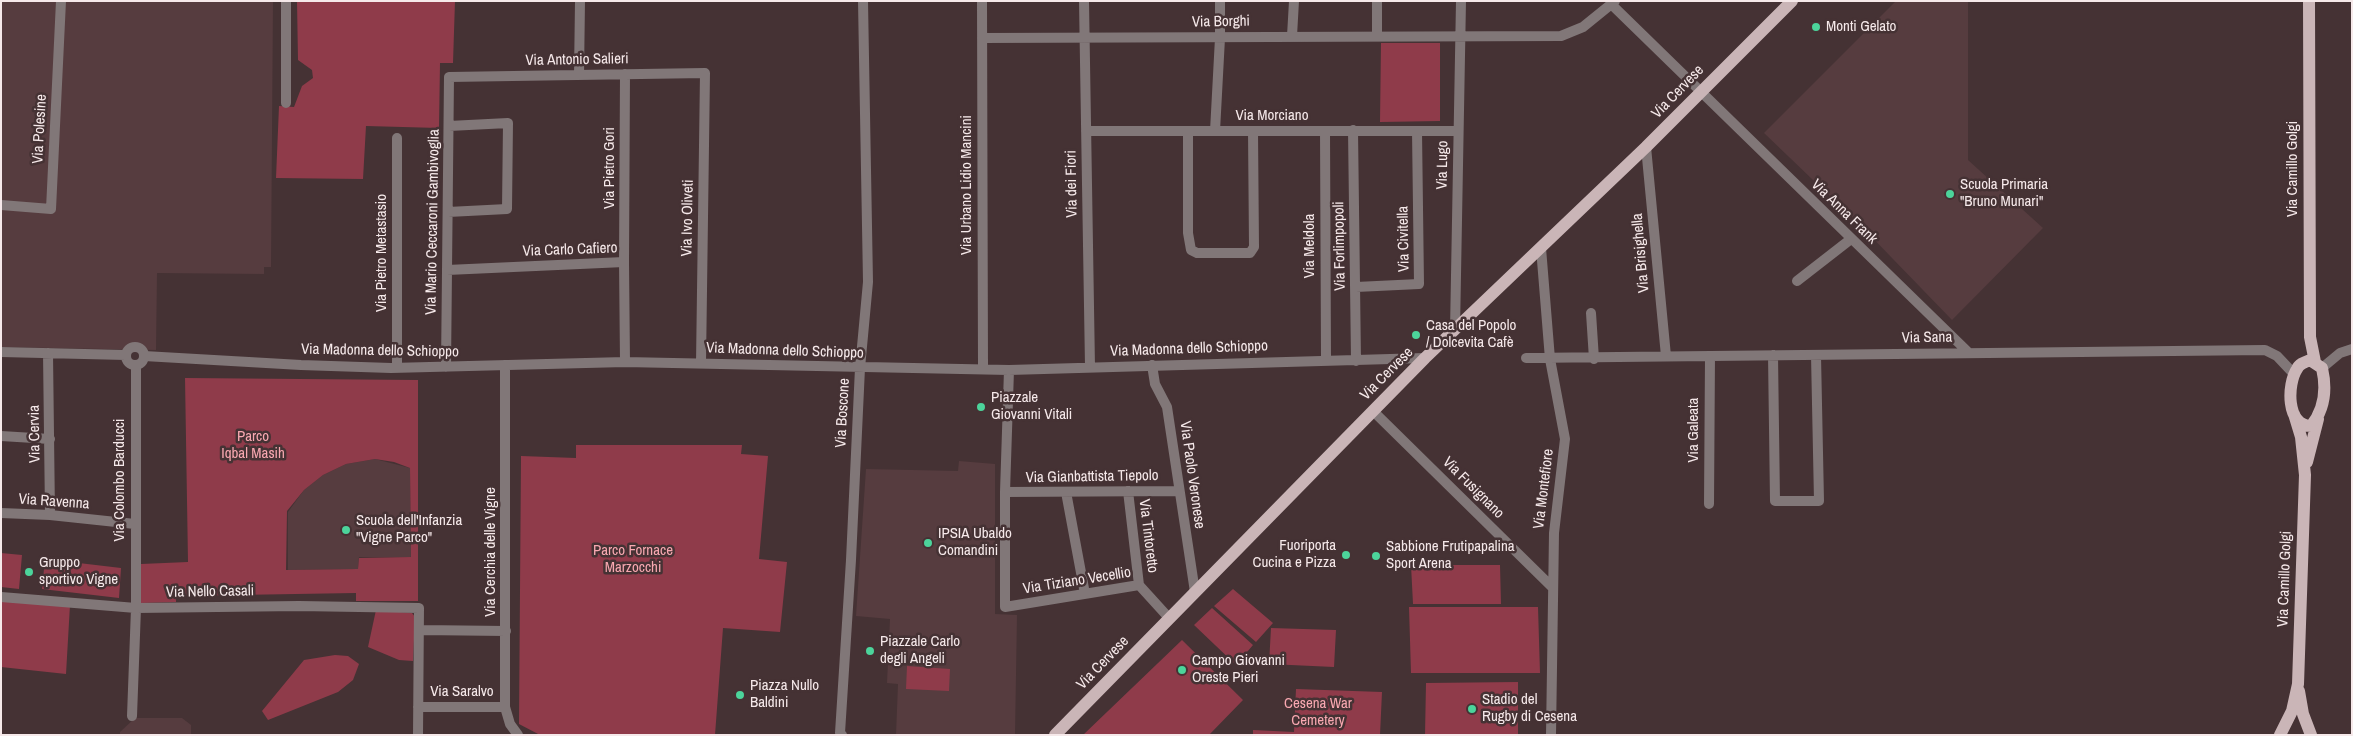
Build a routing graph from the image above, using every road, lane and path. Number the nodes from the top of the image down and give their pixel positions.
1 (61, 1) edge
2 (286, 1) edge
3 (580, 1) edge
4 (863, 1) edge
5 (982, 1) edge
6 (1084, 1) edge
7 (1220, 1) edge
8 (1294, 1) edge
9 (1377, 1) edge
10 (1461, 1) edge
11 (1792, 1) edge
12 (2309, 1) edge
13 (1613, 3) edge
14 (1292, 36) junction
15 (1377, 36) junction
16 (1461, 37) junction
17 (982, 38) junction
18 (1084, 38) junction
19 (1220, 38) junction
20 (705, 72) joint
21 (625, 74) junction
22 (579, 75) junction
23 (449, 77) joint
24 (1700, 92) junction
25 (286, 103) dead end
26 (449, 126) junction
27 (1353, 130) junction
28 (1086, 131) junction
29 (1188, 131) junction
30 (1215, 131) junction
31 (1253, 131) junction
32 (1325, 131) junction
33 (1417, 131) junction
34 (1458, 131) junction
35 (397, 138) dead end
36 (1646, 147) junction
37 (1, 205) edge
38 (448, 212) junction
39 (1851, 239) junction
40 (1541, 248) junction
41 (624, 262) junction
42 (447, 270) junction
43 (1797, 281) dead end
44 (1356, 287) junction
45 (1591, 313) dead end
46 (1455, 330) junction
47 (2310, 337) junction
48 (2352, 348) edge
49 (1, 352) edge
50 (1968, 352) junction
51 (48, 353) junction
52 (126, 355) junction
53 (1773, 355) junction
54 (1816, 355) junction
55 (144, 356) junction
56 (1666, 356) junction
57 (1710, 356) junction
58 (1425, 358) junction
59 (1526, 358) dead end
60 (1594, 359) junction
61 (1326, 360) junction
62 (1550, 360) junction
63 (1356, 361) junction
64 (625, 362) junction
65 (701, 363) junction
66 (136, 365) junction
67 (1152, 365) junction
68 (2318, 365) junction
69 (505, 366) junction
70 (397, 367) junction
71 (446, 367) junction
72 (1090, 367) junction
73 (860, 368) junction
74 (983, 369) junction
75 (2298, 369) junction
76 (1009, 370) junction
77 (1373, 411) junction
78 (2294, 414) junction
79 (2319, 417) junction
80 (1, 436) edge
81 (50, 439) junction
82 (2305, 474) junction
83 (1128, 491) junction
84 (1179, 491) junction
85 (1005, 492) junction
86 (1066, 492) junction
87 (1709, 504) dead end
88 (1, 513) edge
89 (50, 515) junction
90 (135, 524) junction
91 (1139, 585) junction
92 (1552, 586) junction
93 (1195, 592) junction
94 (1085, 594) junction
95 (1, 597) edge
96 (136, 608) junction
97 (1169, 618) junction
98 (420, 630) junction
99 (506, 631) junction
100 (2298, 684) junction
101 (418, 707) junction
102 (505, 707) junction
103 (132, 716) dead end
104 (840, 734) edge
105 (418, 735) edge
106 (518, 735) edge
107 (1056, 735) edge
108 (1551, 735) edge
109 (2280, 735) edge
110 (2310, 735) edge

1 - 37 street, Via Polesine
2 - 25 street
3 - 22 street
4 - 73 street, Via Boscone
5 - 17 street, Via Urbano Lidio Mancini
6 - 18 street, Via dei Fiori
7 - 19 street
8 - 14 street
9 - 15 street
10 - 16 street, Via Lugo
11 - 24 main road, Via Cervese
12 - 47 main road, Via Camillo Golgi
13 - 16 street, Via Borghi
13 - 24 street, Via Anna Frank
14 - 15 street, Via Borghi
14 - 19 street, Via Borghi
15 - 16 street, Via Borghi
16 - 34 street, Via Lugo
17 - 18 street, Via Borghi
17 - 74 street, Via Urbano Lidio Mancini
18 - 19 street, Via Borghi
18 - 28 street, Via dei Fiori
19 - 30 street
20 - 21 street, Via Antonio Salieri
20 - 65 street, Via Ivo Oliveti
21 - 22 street, Via Antonio Salieri
21 - 41 street, Via Pietro Gori
22 - 23 street, Via Antonio Salieri
23 - 26 street, Via Mario Ceccaroni Gambivoglia
24 - 36 main road, Via Cervese
24 - 39 street, Via Anna Frank
26 - 38 street, Via Mario Ceccaroni Gambivoglia
26 - 38 street
27 - 32 street, Via Morciano
27 - 33 street, Via Morciano
27 - 44 street, Via Forlimpopoli
28 - 29 street, Via Morciano
28 - 72 street, Via dei Fiori
29 - 30 street, Via Morciano
29 - 31 street
30 - 31 street, Via Morciano
31 - 32 street, Via Morciano
32 - 61 street, Via Meldola
33 - 34 street, Via Morciano
33 - 44 street, Via Civitella
34 - 46 street, Via Lugo
35 - 70 street, Via Pietro Metastasio
36 - 40 main road, Via Cervese
36 - 56 street, Via Brisighella
38 - 42 street, Via Mario Ceccaroni Gambivoglia
39 - 43 street
39 - 50 street, Via Anna Frank
40 - 46 main road, Via Cervese
40 - 62 street, Via Montefiore
41 - 42 street, Via Carlo Cafiero
41 - 64 street, Via Carlo Cafiero
42 - 71 street, Via Mario Ceccaroni Gambivoglia
44 - 63 street, Via Forlimpopoli
45 - 60 street
46 - 58 main road, Via Cervese
47 - 68 main road, Via Camillo Golgi
47 - 75 main road, Via Camillo Golgi
48 - 68 street
49 - 51 street
50 - 54 street, Via Sana
50 - 75 street, Via Sana
51 - 52 street
51 - 81 street, Via Cervia
52 - 55 street
52 - 66 street
53 - 54 street, Via Sana
53 - 54 street
53 - 57 street, Via Sana
55 - 66 street
55 - 70 street, Via Madonna dello Schioppo
56 - 57 street, Via Sana
56 - 60 street, Via Sana
57 - 87 street, Via Galeata
58 - 63 street, Via Madonna dello Schioppo
58 - 77 main road, Via Cervese
59 - 62 street, Via Sana
60 - 62 street, Via Sana
61 - 63 street, Via Madonna dello Schioppo
61 - 67 street, Via Madonna dello Schioppo
62 - 92 street, Via Montefiore
64 - 65 street, Via Madonna dello Schioppo
64 - 69 street, Via Madonna dello Schioppo
65 - 73 street, Via Madonna dello Schioppo
66 - 90 street, Via Colombo Barducci
67 - 72 street, Via Madonna dello Schioppo
67 - 84 street, Via Paolo Veronese
68 - 75 main road
68 - 79 main road, Via Camillo Golgi
69 - 71 street, Via Madonna dello Schioppo
69 - 99 street, Via Cerchia delle Vigne
70 - 71 street, Via Madonna dello Schioppo
72 - 76 street, Via Madonna dello Schioppo
73 - 74 street, Via Madonna dello Schioppo
73 - 104 street, Via Boscone
74 - 76 street, Via Madonna dello Schioppo
75 - 78 main road, Via Camillo Golgi
76 - 85 street
77 - 92 street, Via Fusignano
77 - 93 main road, Via Cervese
78 - 79 main road
78 - 82 main road, Via Camillo Golgi
79 - 82 main road, Via Camillo Golgi
80 - 81 street
81 - 89 street, Via Cervia
82 - 100 main road, Via Camillo Golgi
83 - 84 street, Via Gianbattista Tiepolo
83 - 86 street, Via Gianbattista Tiepolo
83 - 91 street, Via Tintoretto
84 - 93 street, Via Paolo Veronese
85 - 86 street, Via Gianbattista Tiepolo
85 - 94 street, Via Tiziano Vecellio
86 - 94 street
88 - 89 street, Via Ravenna
89 - 90 street, Via Ravenna
90 - 96 street, Via Colombo Barducci
91 - 94 street, Via Tiziano Vecellio
91 - 97 street, Via Tiziano Vecellio
92 - 108 street, Via Montefiore
93 - 97 main road, Via Cervese
95 - 96 street, Via Nello Casali
96 - 98 street, Via Nello Casali
96 - 103 street, Via Colombo Barducci
97 - 107 main road, Via Cervese
98 - 99 street
98 - 101 street
99 - 102 street, Via Cerchia delle Vigne
100 - 109 main road, Via Camillo Golgi
100 - 110 main road, Via Camillo Golgi
101 - 102 street, Via Saralvo
101 - 105 street
102 - 106 street, Via Cerchia delle Vigne

